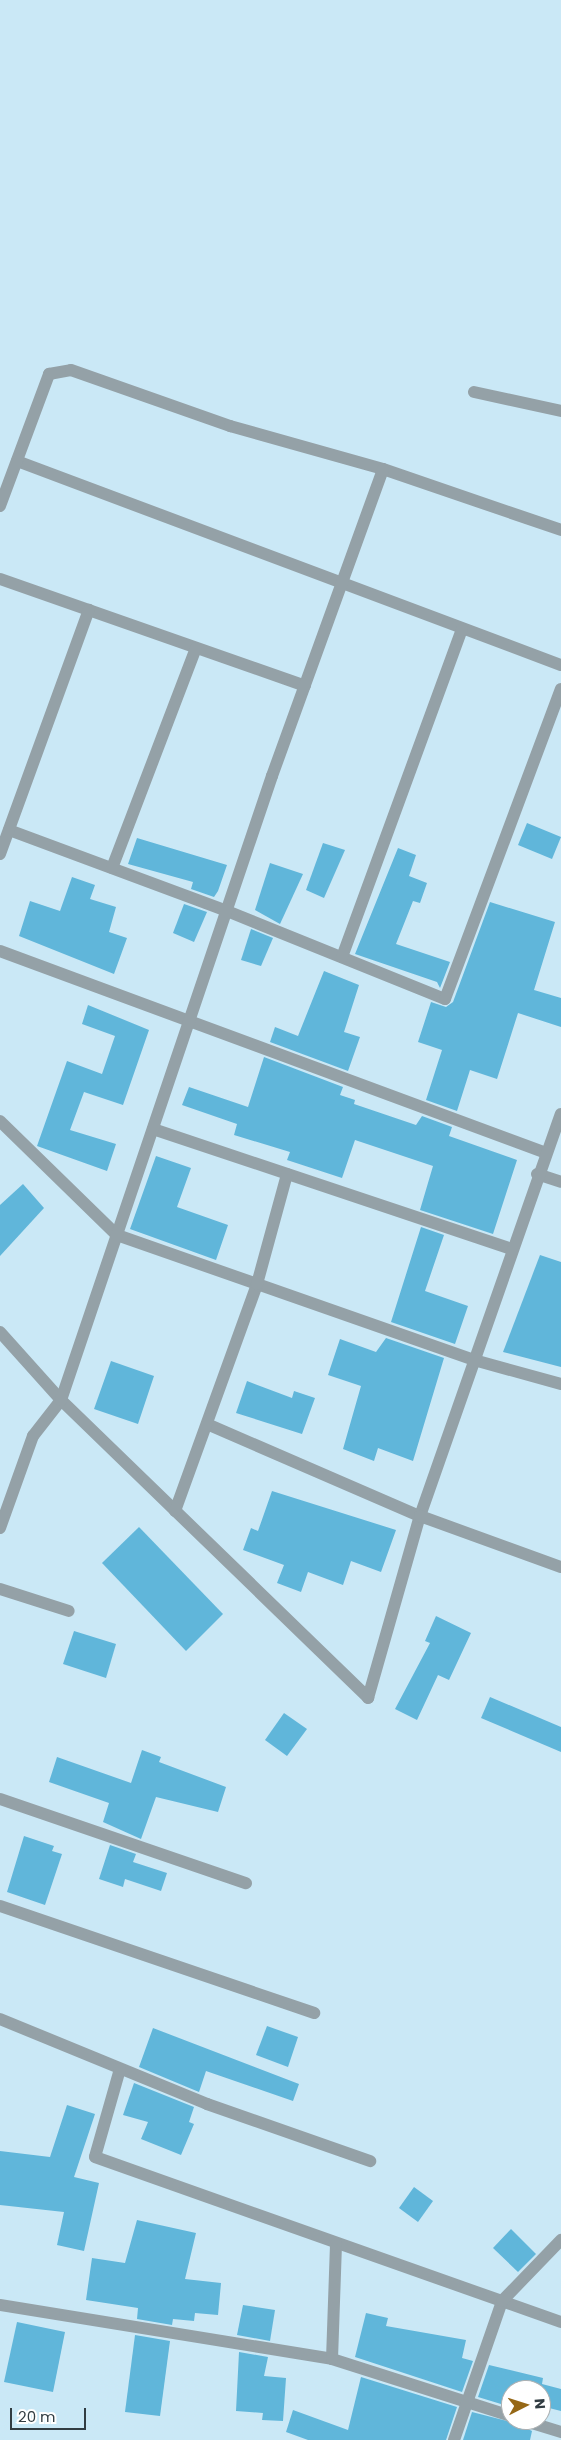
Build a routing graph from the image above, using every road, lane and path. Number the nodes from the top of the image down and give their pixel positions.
1 (474, 392) dead end
2 (561, 411) edge
3 (17, 461) junction
4 (383, 469) junction
5 (0, 506) edge
6 (561, 530) edge
7 (0, 579) edge
8 (342, 584) junction
9 (89, 610) junction
10 (462, 629) junction
11 (196, 648) junction
12 (561, 665) edge
13 (305, 686) junction
14 (561, 689) edge
15 (9, 830) junction
16 (0, 854) edge
17 (112, 868) junction
18 (226, 911) junction
19 (0, 951) edge
20 (342, 957) junction
21 (189, 1022) junction
22 (561, 1114) edge
23 (0, 1121) edge
24 (153, 1129) junction
25 (546, 1153) junction
26 (287, 1174) junction
27 (537, 1174) junction
28 (561, 1182) edge
29 (117, 1235) junction
30 (511, 1249) junction
31 (257, 1284) junction
32 (0, 1332) edge
33 (474, 1360) junction
34 (561, 1384) edge
35 (60, 1400) junction
36 (207, 1424) junction
37 (175, 1511) junction
38 (420, 1516) junction
39 (0, 1528) edge
40 (561, 1567) edge
41 (0, 1589) edge
42 (69, 1611) dead end
43 (0, 1799) edge
44 (246, 1883) dead end
45 (0, 1906) edge
46 (314, 2013) dead end
47 (0, 2020) edge
48 (120, 2069) junction
49 (370, 2161) dead end
50 (561, 2240) edge
51 (336, 2244) junction
52 (502, 2302) junction
53 (0, 2305) edge
54 (561, 2322) edge
55 (332, 2359) junction
56 (467, 2402) junction
57 (501, 2413) edge
58 (454, 2440) edge

1 - 2 street
3 - 4 street
3 - 5 street
3 - 8 street
4 - 6 street
4 - 8 street
7 - 9 street
8 - 10 street
8 - 13 street
9 - 11 street
9 - 15 street
10 - 12 street
10 - 20 street
11 - 13 street
11 - 17 street
13 - 18 street
14 - 20 street
15 - 16 street
15 - 17 street
17 - 18 street
18 - 20 street
18 - 21 street
19 - 21 street
21 - 24 street
21 - 25 street
22 - 25 street
23 - 29 street
24 - 26 street
24 - 29 street
25 - 27 street
26 - 30 street
26 - 31 street
27 - 28 street
27 - 30 street
29 - 31 street
29 - 35 street
30 - 33 street
31 - 33 street
31 - 36 street
32 - 35 street
33 - 34 street
33 - 38 street
35 - 37 street
35 - 39 street
36 - 37 street
36 - 38 street
37 - 38 street
38 - 40 street
41 - 42 street
43 - 44 street
45 - 46 street
47 - 48 street
48 - 49 street
48 - 51 street
50 - 52 street
51 - 52 street
51 - 55 street
52 - 54 street
52 - 56 street
53 - 55 street
55 - 56 street
56 - 57 street
56 - 58 street

